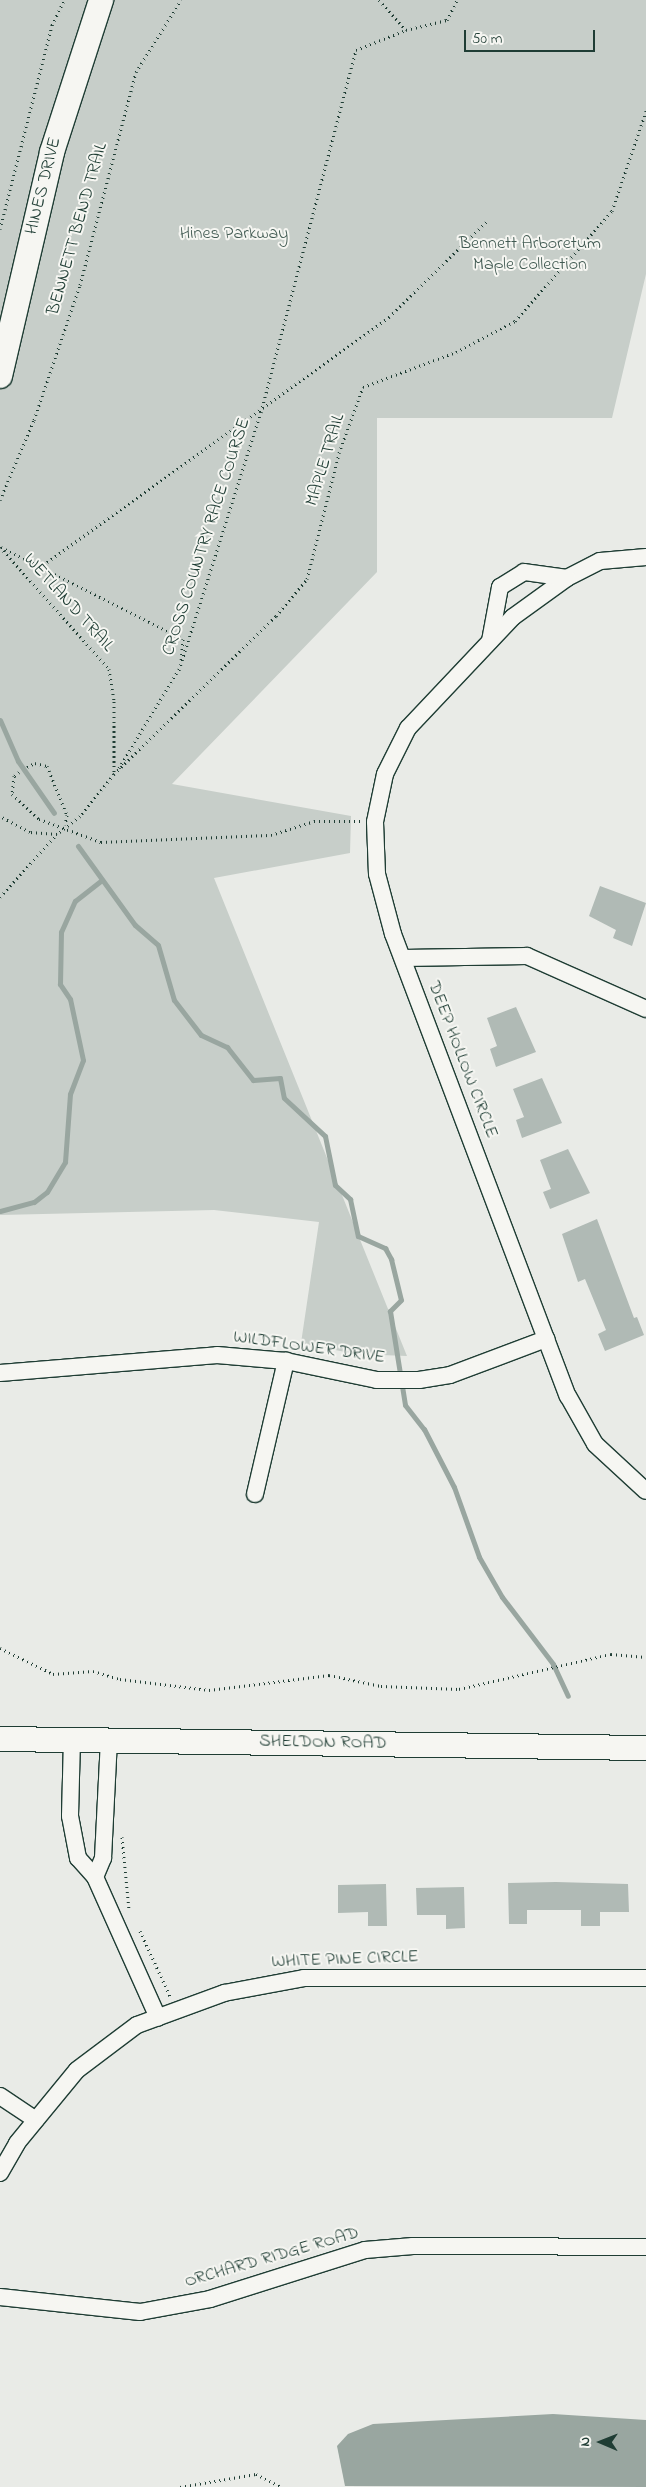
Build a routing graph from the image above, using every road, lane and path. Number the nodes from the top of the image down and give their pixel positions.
1 (64, 0) edge
2 (101, 0) edge
3 (181, 0) edge
4 (380, 0) edge
5 (458, 0) edge
6 (406, 30) junction
7 (646, 111) edge
8 (486, 222) dead end
9 (0, 229) edge
10 (0, 376) edge
11 (261, 412) junction
12 (0, 500) edge
13 (0, 547) edge
14 (646, 557) edge
15 (35, 566) junction
16 (566, 578) junction
17 (490, 641) junction
18 (179, 670) junction
19 (27, 767) dead end
20 (19, 772) dead end
21 (114, 774) junction
22 (1, 817) edge
23 (375, 822) junction
24 (65, 826) junction
25 (57, 834) junction
26 (0, 897) edge
27 (403, 958) junction
28 (646, 1009) edge
29 (546, 1339) junction
30 (286, 1361) junction
31 (0, 1373) edge
32 (646, 1491) edge
33 (255, 1494) dead end
34 (0, 1648) edge
35 (646, 1657) edge
36 (0, 1739) edge
37 (72, 1739) junction
38 (109, 1740) junction
39 (646, 1748) edge
40 (105, 1812) junction
41 (95, 1877) junction
42 (133, 1918) dead end
43 (137, 1926) dead end
44 (646, 1978) edge
45 (177, 2010) junction
46 (158, 2018) junction
47 (0, 2096) edge
48 (36, 2120) junction
49 (0, 2173) edge
50 (646, 2248) edge
51 (0, 2297) edge
52 (180, 2487) edge
53 (282, 2487) edge

1 - 9 path
2 - 10 main road, HINES DRIVE
3 - 12 path, BENNETT BEND TRAIL
4 - 6 path
5 - 6 path
6 - 11 path, CROSS COUNTRY RACE COURSE
7 - 21 path, MAPLE TRAIL
8 - 11 path, CROSS COUNTRY RACE COURSE
11 - 15 path, CROSS COUNTRY RACE COURSE
11 - 18 path, CROSS COUNTRY RACE COURSE
13 - 15 path, CROSS COUNTRY RACE COURSE
13 - 21 path, WETLAND TRAIL
14 - 16 street, DEEP HOLLOW CIRCLE
15 - 18 path, CROSS COUNTRY RACE COURSE
16 - 17 street, DEEP HOLLOW CIRCLE
16 - 17 street
17 - 23 street, DEEP HOLLOW CIRCLE
18 - 21 path, CROSS COUNTRY RACE COURSE
19 - 24 path
20 - 24 path
21 - 24 path
22 - 25 path
23 - 24 path
23 - 27 street, DEEP HOLLOW CIRCLE
24 - 25 path
25 - 26 path
27 - 28 street
27 - 29 street, DEEP HOLLOW CIRCLE
29 - 30 street, WILDFLOWER DRIVE
29 - 32 street, DEEP HOLLOW CIRCLE
30 - 31 street, WILDFLOWER DRIVE
30 - 33 street
34 - 35 path
36 - 37 main road, SHELDON ROAD
37 - 38 main road, SHELDON ROAD
37 - 41 street
38 - 39 main road, SHELDON ROAD
38 - 40 street
40 - 41 street
40 - 42 path
41 - 46 street
43 - 45 path
44 - 45 street, WHITE PINE CIRCLE
45 - 46 street, WHITE PINE CIRCLE
46 - 48 street, WHITE PINE CIRCLE
47 - 48 street
48 - 49 street, WHITE PINE CIRCLE
50 - 51 street, ORCHARD RIDGE ROAD
52 - 53 path

